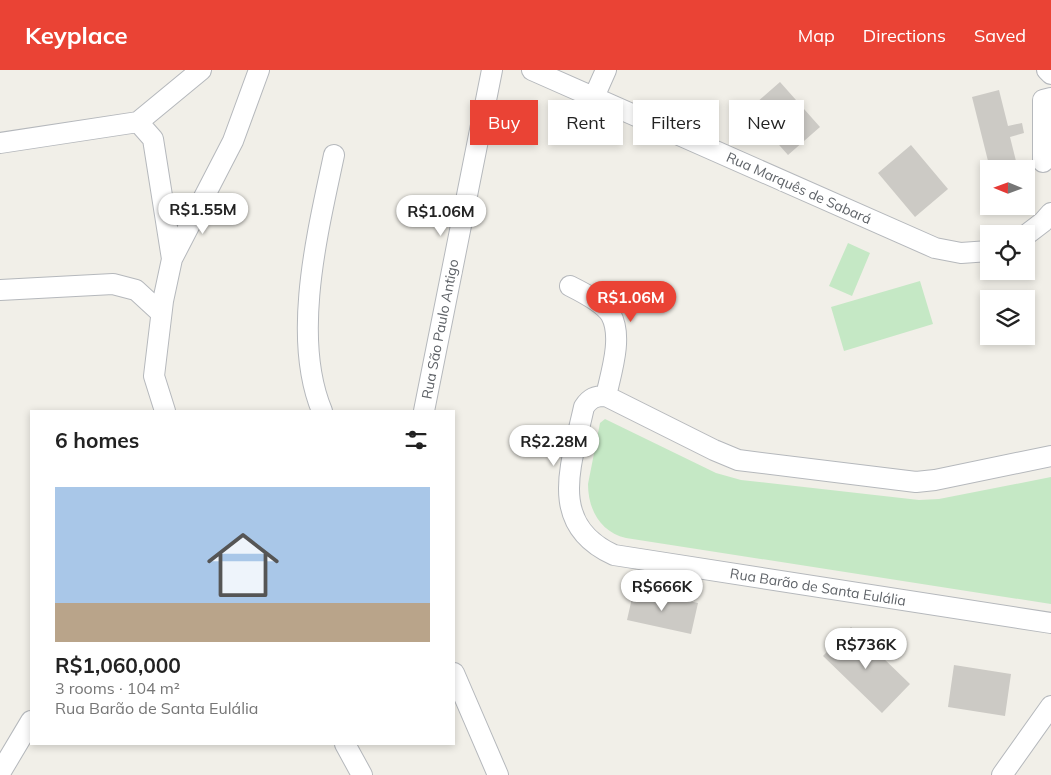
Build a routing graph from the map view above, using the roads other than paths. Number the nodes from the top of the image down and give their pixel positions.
1 (201, 70) edge
2 (260, 70) edge
3 (492, 70) edge
4 (532, 70) edge
5 (606, 70) edge
6 (1047, 70) edge
7 (1051, 74) edge
8 (594, 97) junction
9 (1051, 98) edge
10 (138, 122) junction
11 (0, 143) edge
12 (334, 155) dead end
13 (1043, 162) dead end
14 (1051, 213) edge
15 (1035, 228) edge
16 (980, 252) edge
17 (172, 259) junction
18 (570, 286) dead end
19 (0, 290) edge
20 (161, 313) junction
21 (606, 396) junction
22 (165, 410) edge
23 (322, 410) edge
24 (424, 410) edge
25 (1051, 456) edge
26 (1051, 623) edge
27 (455, 674) edge
28 (1051, 706) edge
29 (30, 723) edge
30 (346, 745) edge
31 (0, 773) edge
32 (362, 775) edge
33 (498, 775) edge
34 (1002, 775) edge

1 - 10 street
2 - 17 street
3 - 24 street, Rua São Paulo Antigo
4 - 8 street, Rua Marquês de Sabará
5 - 8 street
6 - 7 street
8 - 16 street, Rua Marquês de Sabará
9 - 13 street
10 - 11 street
10 - 17 street
12 - 23 street
14 - 15 street
17 - 20 street
18 - 21 street
19 - 20 street
20 - 22 street
21 - 25 street
21 - 26 street, Rua Barão de Santa Eulália
27 - 33 street
28 - 34 street
29 - 31 street
30 - 32 street

